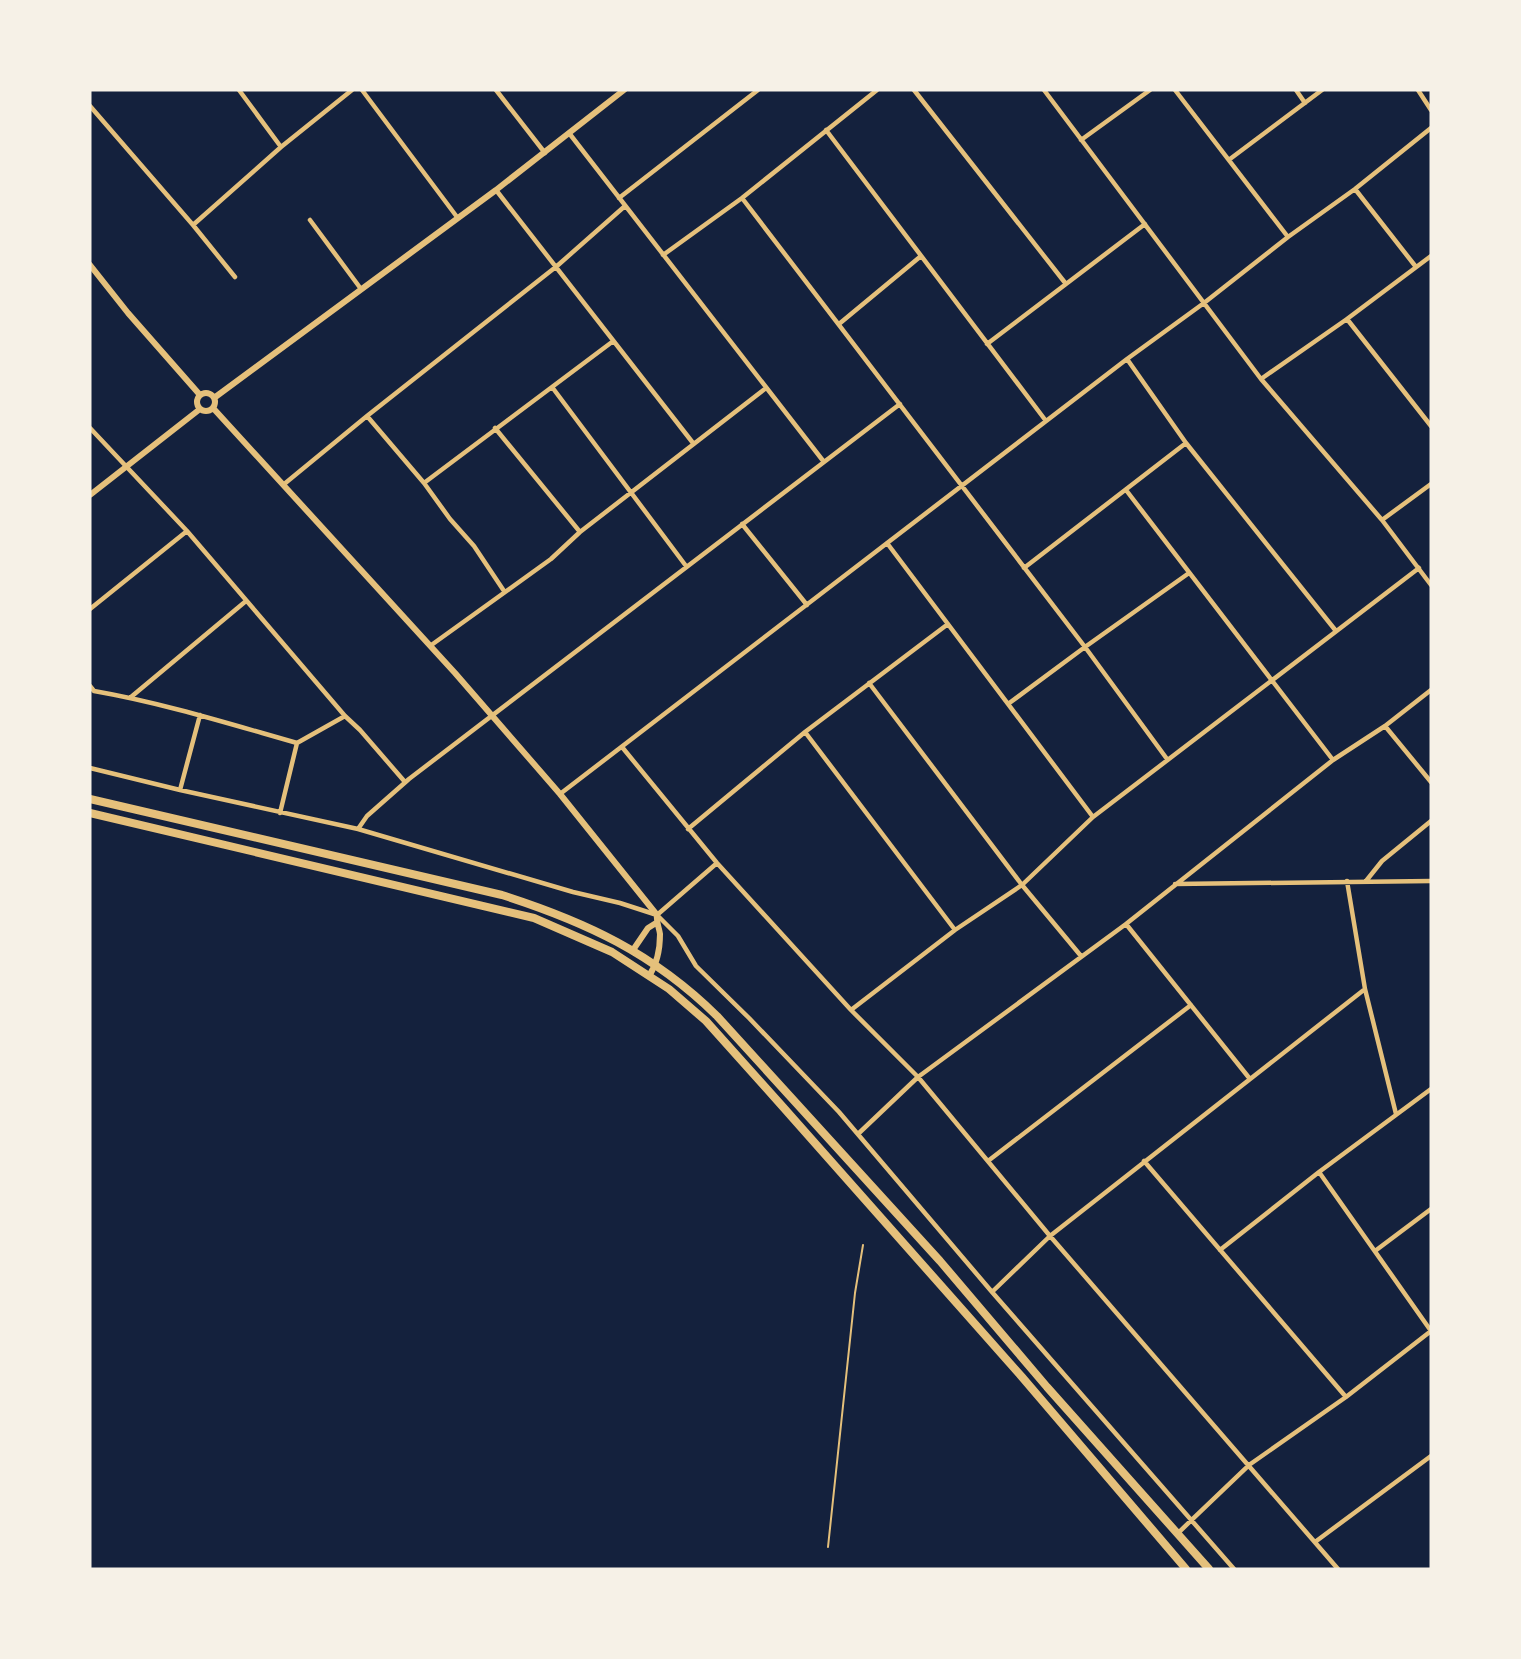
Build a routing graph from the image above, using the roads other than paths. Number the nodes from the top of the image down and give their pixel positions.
1 (239, 90) edge
2 (352, 90) edge
3 (362, 90) edge
4 (496, 90) edge
5 (624, 90) edge
6 (758, 90) edge
7 (877, 90) edge
8 (914, 90) edge
9 (1044, 90) edge
10 (1149, 90) edge
11 (1175, 90) edge
12 (1296, 90) edge
13 (1322, 90) edge
14 (1418, 90) edge
15 (1305, 103) junction
16 (90, 106) edge
17 (1431, 110) edge
18 (1431, 128) edge
19 (826, 130) junction
20 (569, 133) junction
21 (1081, 140) junction
22 (281, 147) junction
23 (545, 153) junction
24 (1230, 159) junction
25 (1354, 189) junction
26 (496, 190) junction
27 (619, 198) junction
28 (742, 198) junction
29 (626, 206) junction
30 (457, 217) junction
31 (310, 220) dead end
32 (1145, 224) junction
33 (193, 225) junction
34 (1288, 237) junction
35 (663, 255) junction
36 (921, 256) junction
37 (1431, 256) edge
38 (90, 265) edge
39 (557, 266) junction
40 (1416, 267) junction
41 (235, 277) dead end
42 (1066, 284) junction
43 (362, 289) junction
44 (1204, 303) junction
45 (1347, 319) junction
46 (839, 324) junction
47 (612, 342) junction
48 (987, 344) junction
49 (1127, 359) junction
50 (1261, 379) junction
51 (552, 387) junction
52 (766, 388) junction
53 (200, 395) junction
54 (214, 398) junction
55 (900, 404) junction
56 (213, 408) junction
57 (200, 409) junction
58 (367, 416) junction
59 (1046, 421) junction
60 (1431, 426) edge
61 (90, 428) edge
62 (495, 428) junction
63 (1186, 443) junction
64 (693, 444) junction
65 (824, 462) junction
66 (126, 468) junction
67 (424, 483) junction
68 (1431, 484) edge
69 (283, 485) junction
70 (962, 485) junction
71 (1126, 490) junction
72 (630, 491) junction
73 (90, 495) edge
74 (1382, 520) junction
75 (742, 524) junction
76 (187, 531) junction
77 (580, 532) junction
78 (887, 543) junction
79 (686, 566) junction
80 (1024, 568) junction
81 (1419, 568) junction
82 (1189, 573) junction
83 (1431, 585) edge
84 (504, 591) junction
85 (246, 601) junction
86 (807, 605) junction
87 (90, 609) edge
88 (948, 624) junction
89 (1336, 631) junction
90 (430, 646) junction
91 (1085, 646) junction
92 (1272, 680) junction
93 (869, 683) junction
94 (90, 686) edge
95 (1431, 690) edge
96 (131, 698) junction
97 (1008, 704) junction
98 (201, 715) junction
99 (345, 716) junction
100 (493, 717) junction
101 (1385, 726) junction
102 (805, 732) junction
103 (297, 743) junction
104 (622, 747) junction
105 (1167, 759) junction
106 (1333, 760) junction
107 (90, 768) edge
108 (405, 782) junction
109 (1431, 782) edge
110 (180, 790) junction
111 (560, 794) junction
112 (90, 799) edge
113 (90, 813) edge
114 (280, 813) junction
115 (1093, 817) junction
116 (1431, 822) edge
117 (358, 829) junction
118 (688, 829) junction
119 (717, 863) junction
120 (1347, 880) junction
121 (1366, 881) junction
122 (1431, 881) edge
123 (1175, 884) junction
124 (1022, 885) junction
125 (657, 915) junction
126 (656, 923) junction
127 (1126, 924) junction
128 (955, 930) junction
129 (633, 950) junction
130 (1081, 956) junction
131 (656, 965) junction
132 (650, 976) junction
133 (1365, 989) junction
134 (1191, 1005) junction
135 (850, 1010) junction
136 (918, 1077) junction
137 (1250, 1078) junction
138 (1431, 1089) edge
139 (1396, 1114) junction
140 (858, 1134) junction
141 (988, 1161) junction
142 (1144, 1161) junction
143 (1319, 1172) junction
144 (1431, 1209) edge
145 (896, 1214) junction
146 (886, 1223) junction
147 (1050, 1236) junction
148 (863, 1245) dead end
149 (1220, 1250) junction
150 (1375, 1251) junction
151 (992, 1292) junction
152 (1431, 1331) edge
153 (1346, 1397) junction
154 (1431, 1456) edge
155 (1249, 1465) junction
156 (1191, 1521) junction
157 (1178, 1533) junction
158 (1315, 1542) junction
159 (828, 1547) dead end
160 (1186, 1569) edge
161 (1209, 1569) edge
162 (1234, 1569) edge
163 (1338, 1569) edge

1 - 22 street
2 - 22 street
3 - 30 street
4 - 23 street
5 - 20 street
6 - 27 street
7 - 19 street
8 - 42 street
9 - 21 street
10 - 21 street
11 - 24 street
12 - 15 street
13 - 15 street
14 - 17 street
15 - 24 street
16 - 33 street
18 - 25 street
19 - 28 street
19 - 36 street
20 - 23 street
20 - 27 street
21 - 32 street
22 - 33 street
23 - 26 street
24 - 34 street
25 - 34 street
25 - 40 street
26 - 30 street
26 - 39 street
27 - 29 street
28 - 35 street
28 - 46 street
29 - 35 street
29 - 39 street
30 - 43 street
31 - 43 street
32 - 42 street
32 - 44 street
33 - 41 street
34 - 44 street
35 - 52 street
36 - 46 street
36 - 48 street
37 - 40 street
38 - 53 street
39 - 47 street
39 - 58 street
40 - 45 street
42 - 48 street
43 - 54 street
44 - 49 street
44 - 50 street
45 - 50 street
45 - 60 street
46 - 55 street
47 - 51 street
47 - 64 street
48 - 59 street
49 - 59 street
49 - 63 street
50 - 74 street
51 - 62 street
51 - 72 street
52 - 64 street
52 - 65 street
53 - 54 street
53 - 57 street
54 - 56 street
55 - 65 street
55 - 70 street
56 - 57 street
56 - 69 street
57 - 66 street
58 - 67 street
58 - 69 street
59 - 70 street
61 - 66 street
62 - 67 street
62 - 77 street
63 - 71 street
63 - 89 street
64 - 72 street
65 - 75 street
66 - 73 street
66 - 76 street
67 - 84 street
68 - 74 street
69 - 90 street
70 - 78 street
70 - 80 street
71 - 80 street
71 - 82 street
72 - 77 street
72 - 79 street
74 - 81 street
75 - 79 street
75 - 86 street
76 - 85 street
76 - 87 street
77 - 84 street
78 - 86 street
78 - 88 street
79 - 100 street
80 - 91 street
81 - 83 street
81 - 89 street
82 - 91 street
82 - 92 street
84 - 90 street
85 - 96 street
85 - 99 street
86 - 104 street
88 - 93 street
88 - 97 street
89 - 92 street
90 - 100 street
91 - 97 street
91 - 105 street
92 - 105 street
92 - 106 street
93 - 102 street
93 - 124 street
94 - 96 street
95 - 101 street
96 - 98 street
97 - 115 street
98 - 103 street
98 - 110 street
99 - 103 street
99 - 108 street
100 - 108 street
100 - 111 street
101 - 106 street
101 - 109 street
102 - 118 street
102 - 128 street
103 - 114 street
104 - 111 street
104 - 118 street
105 - 115 street
106 - 123 street
107 - 110 street
108 - 117 street
110 - 114 street
111 - 125 street
112 - 129 main road
113 - 132 main road
114 - 117 street
115 - 124 street
116 - 121 street
117 - 125 street
118 - 119 street
119 - 125 street
119 - 135 street
120 - 121 street
120 - 123 street
120 - 133 street
121 - 122 street
123 - 127 street
124 - 128 street
124 - 130 street
125 - 126 street
125 - 140 street
126 - 129 street
126 - 131 street
127 - 130 street
127 - 134 street
128 - 135 street
129 - 131 main road
130 - 136 street
131 - 132 street
131 - 145 main road
132 - 146 main road
133 - 137 street
133 - 139 street
134 - 137 street
134 - 141 street
135 - 136 street
136 - 140 street
136 - 141 street
137 - 142 street
138 - 139 street
139 - 143 street
140 - 151 street
141 - 147 street
142 - 147 street
142 - 149 street
143 - 149 street
143 - 150 street
144 - 150 street
145 - 146 main road
145 - 157 main road
146 - 160 main road
147 - 151 street
147 - 155 street
148 - 159 lane
149 - 153 street
150 - 152 street
151 - 156 street
152 - 153 street
153 - 155 street
154 - 158 street
155 - 156 street
155 - 158 street
156 - 157 street
156 - 162 street
157 - 161 main road
158 - 163 street

